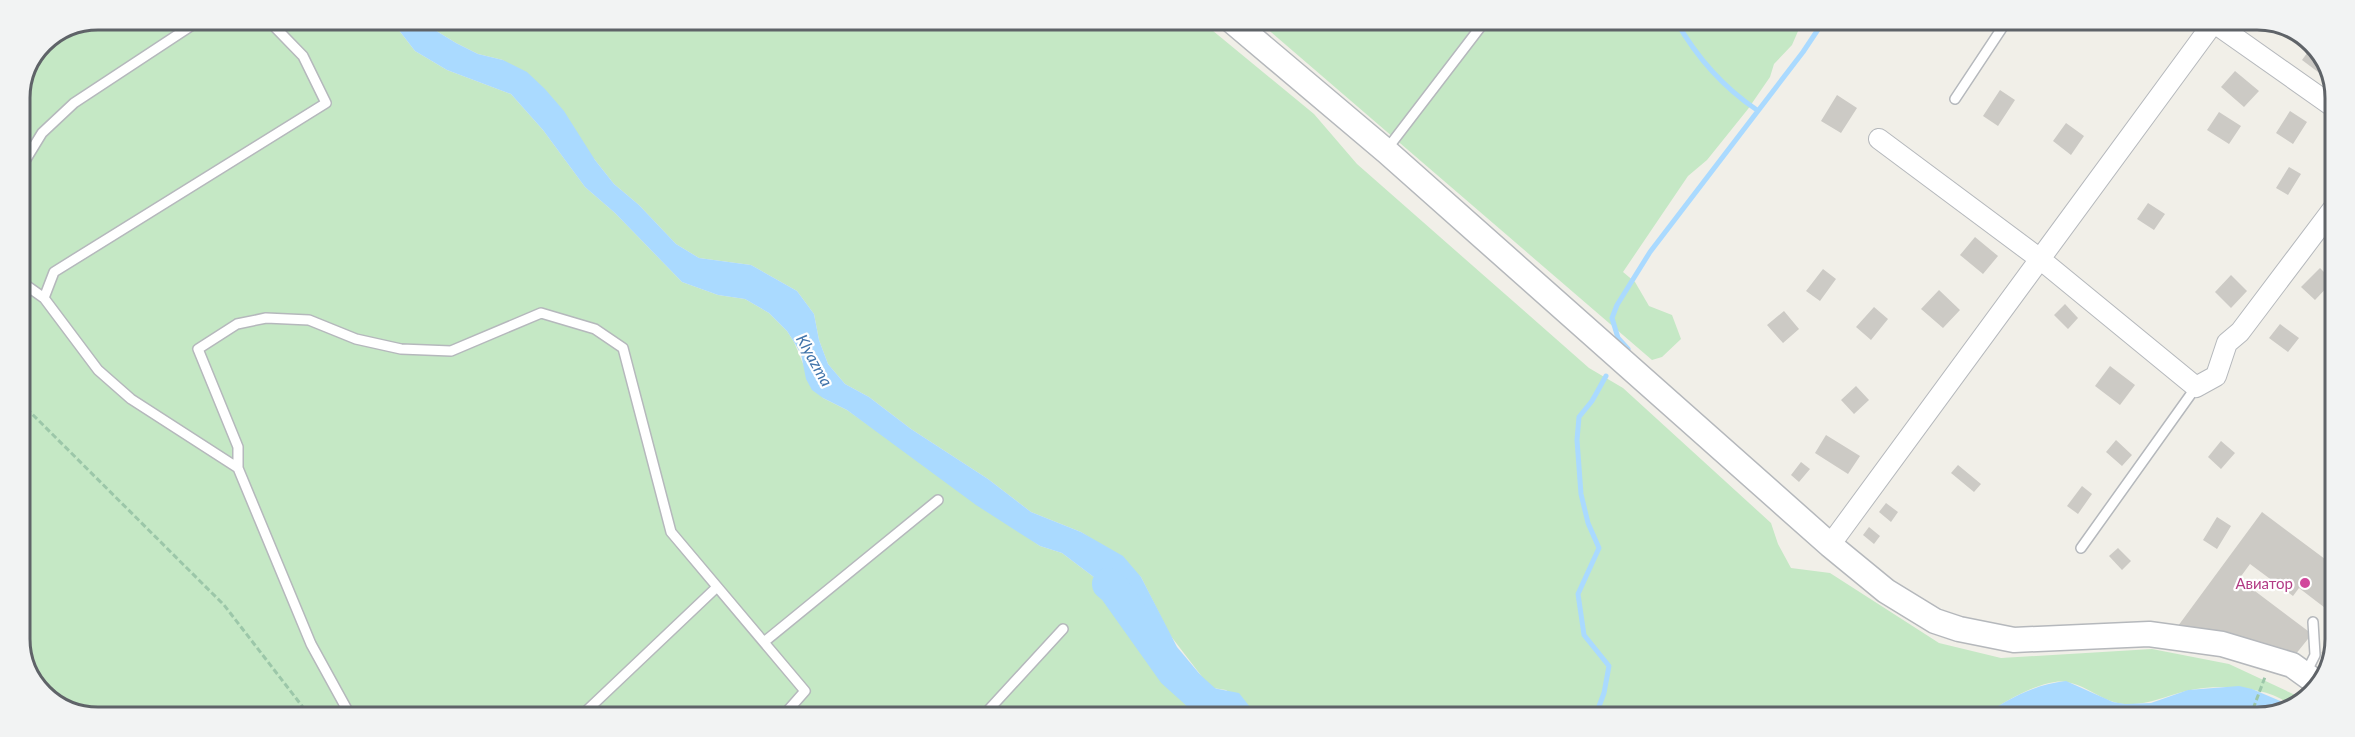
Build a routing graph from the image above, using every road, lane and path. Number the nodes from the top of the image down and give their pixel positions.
1 (185, 30) edge
2 (278, 30) edge
3 (1243, 30) edge
4 (1478, 30) edge
5 (2001, 30) edge
6 (2208, 30) edge
7 (2225, 30) edge
8 (1955, 99) dead end
9 (2325, 101) edge
10 (1879, 139) dead end
11 (1386, 151) junction
12 (30, 153) edge
13 (2325, 219) edge
14 (2040, 259) junction
15 (30, 288) edge
16 (44, 298) junction
17 (2196, 387) junction
18 (30, 412) edge
19 (238, 468) junction
20 (938, 500) dead end
21 (1830, 545) junction
22 (2081, 548) dead end
23 (717, 587) junction
24 (2313, 622) dead end
25 (1063, 629) dead end
26 (764, 642) junction
27 (2311, 679) edge
28 (2262, 685) dead end
29 (303, 707) edge
30 (346, 707) edge
31 (590, 707) edge
32 (791, 707) edge
33 (991, 707) edge
34 (2254, 707) edge

1 - 12 lane
2 - 16 lane
3 - 11 street
4 - 11 lane
5 - 8 lane
6 - 14 street
7 - 9 street
10 - 14 street
11 - 21 street
13 - 17 street
14 - 17 street
14 - 21 street
15 - 16 lane
16 - 19 lane
17 - 22 lane
18 - 29 path
19 - 23 lane
19 - 30 lane
20 - 26 lane
21 - 27 street
23 - 26 lane
23 - 31 lane
24 - 27 lane
25 - 33 lane
26 - 32 lane
28 - 34 path

